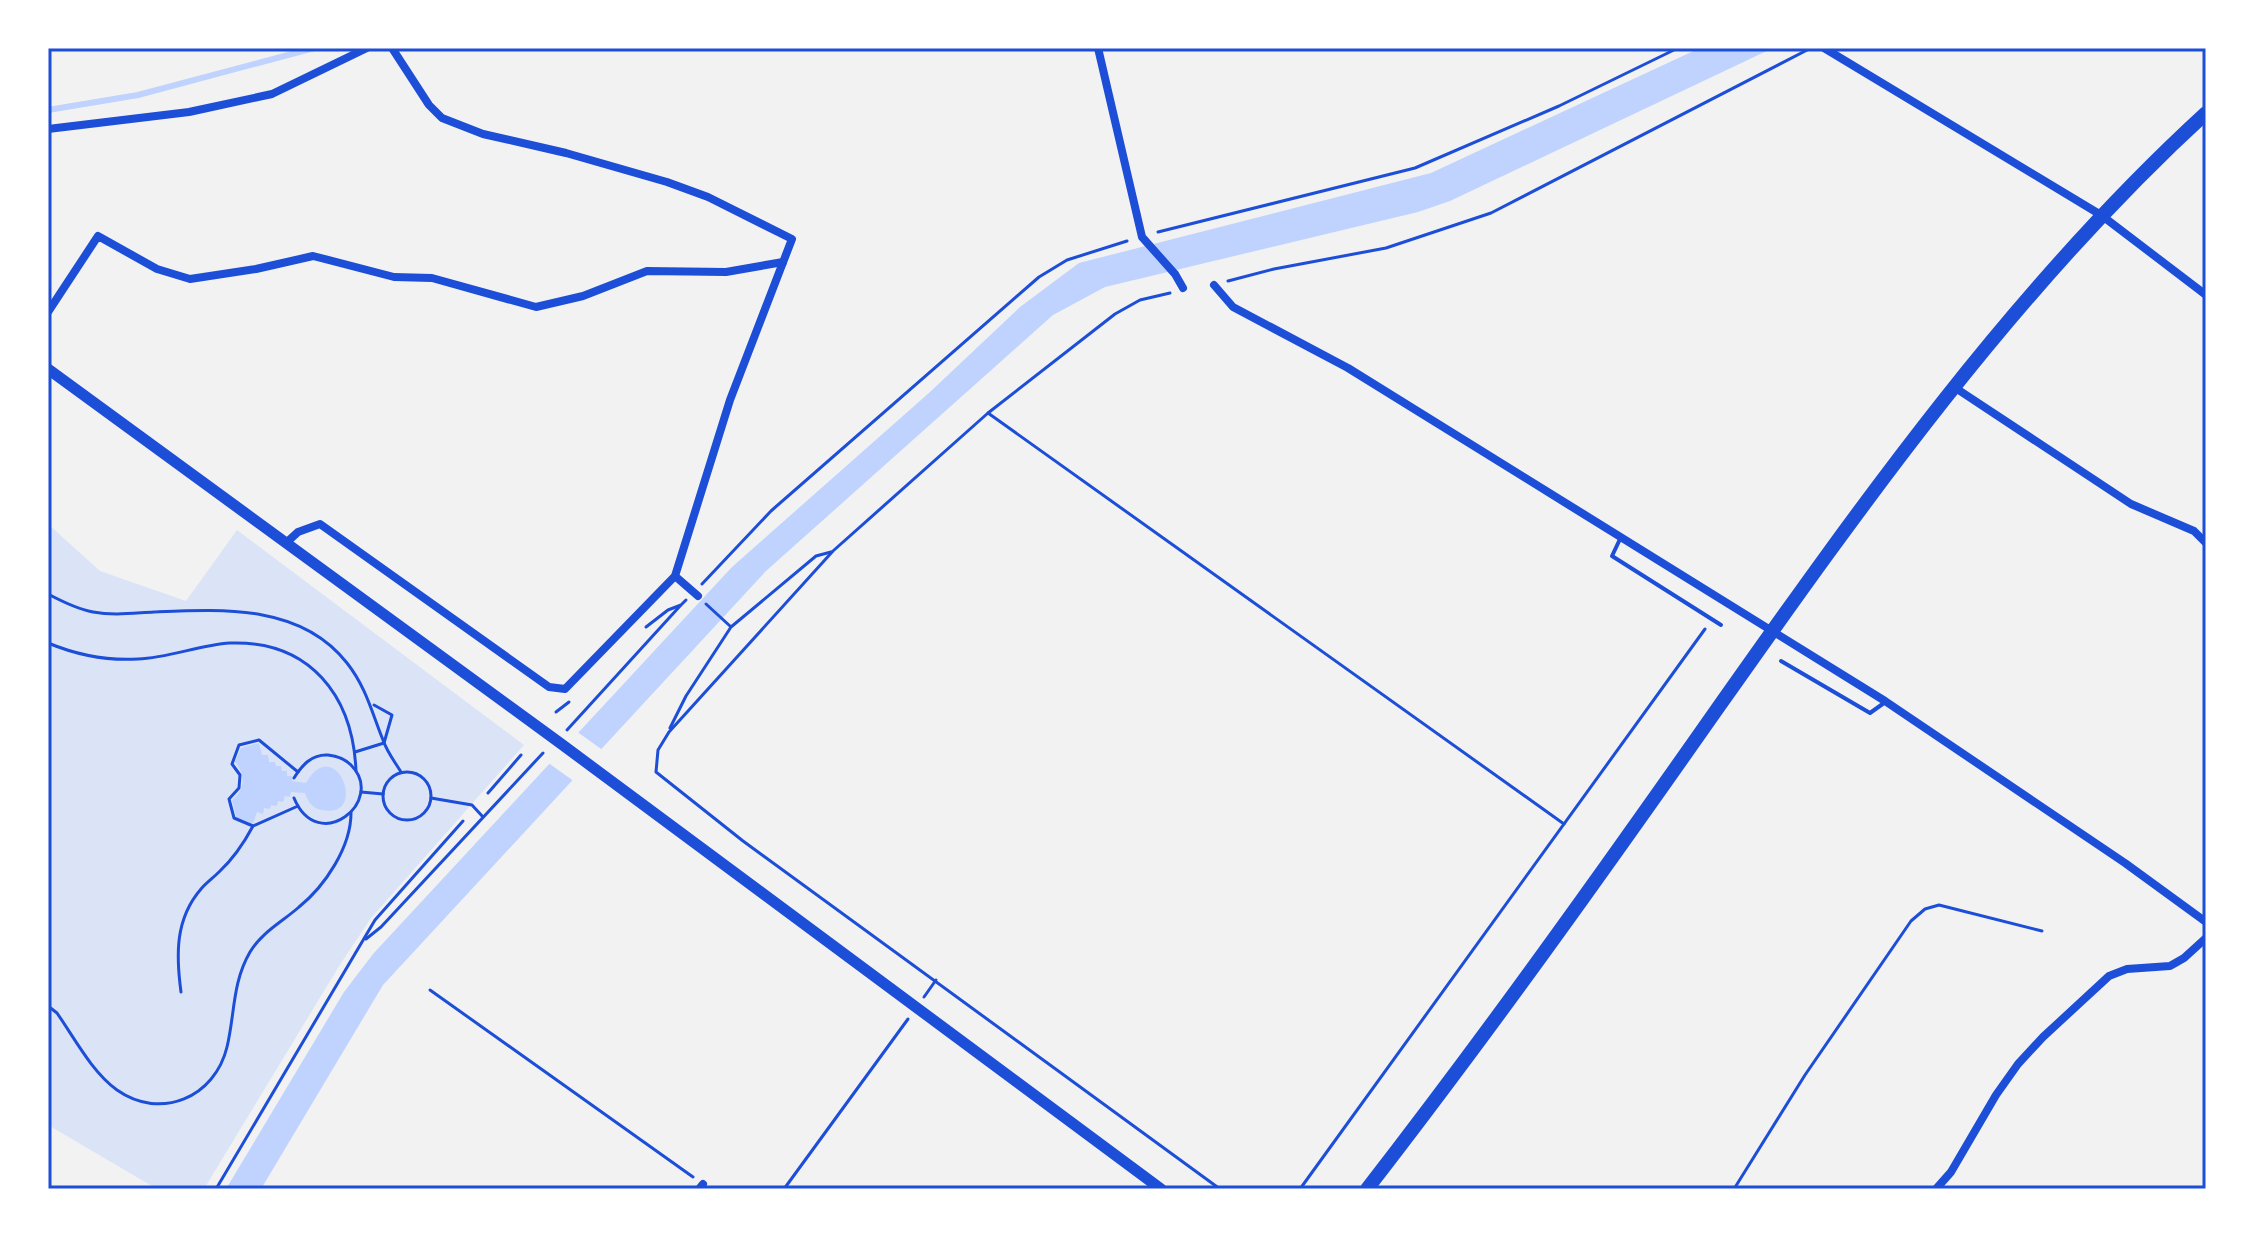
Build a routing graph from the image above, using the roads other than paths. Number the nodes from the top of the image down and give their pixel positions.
1 (367, 48) edge
2 (392, 48) edge
3 (1098, 48) edge
4 (1824, 48) edge
5 (2206, 113) edge
6 (48, 129) edge
7 (2101, 215) junction
8 (783, 262) junction
9 (1214, 285) road end
10 (1183, 288) road end
11 (2206, 295) edge
12 (48, 312) edge
13 (48, 369) edge
14 (1954, 387) junction
15 (1622, 537) junction
16 (286, 543) junction
17 (2206, 543) edge
18 (675, 576) junction
19 (698, 596) road end
20 (1721, 625) dead end
21 (1772, 631) junction
22 (1781, 661) dead end
23 (1885, 701) junction
24 (2206, 922) edge
25 (2206, 938) edge
26 (1161, 1189) edge
27 (1367, 1189) edge
28 (1936, 1189) edge

1 - 6 street
2 - 8 street
3 - 10 street
4 - 7 street
5 - 7 highway
7 - 11 street
7 - 14 highway
8 - 12 street
8 - 18 street
9 - 15 street
13 - 16 street
14 - 17 street
14 - 21 highway
15 - 20 lane
15 - 21 street
16 - 18 street
16 - 26 street
18 - 19 street
21 - 23 street
21 - 27 highway
22 - 23 lane
23 - 24 street
25 - 28 street

